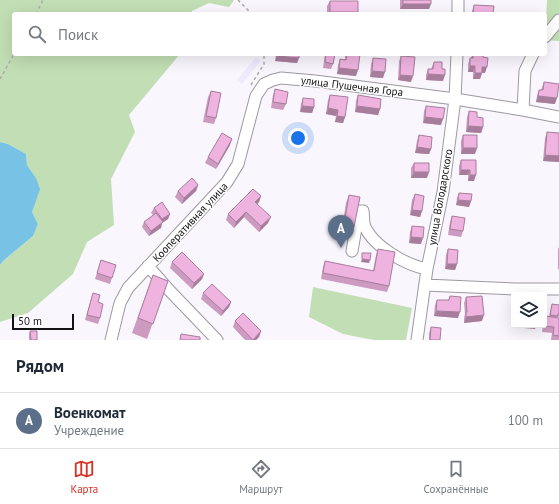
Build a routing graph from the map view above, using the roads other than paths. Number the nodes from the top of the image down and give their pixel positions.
1 (458, 0) edge
2 (458, 12) edge
3 (559, 20) edge
4 (547, 35) edge
5 (457, 56) edge
6 (532, 56) edge
7 (256, 96) joint
8 (455, 99) junction
9 (523, 110) junction
10 (559, 117) edge
11 (352, 251) dead end
12 (148, 266) junction
13 (427, 269) junction
14 (425, 285) junction
15 (559, 289) edge
16 (111, 340) edge
17 (217, 340) edge
18 (417, 340) edge

1 - 2 street
3 - 4 street
5 - 8 street, улица Володарского
6 - 9 street
7 - 8 street, улица Пушечная Гора
7 - 12 street, Кооперативная улица
8 - 9 street, улица Пушечная Гора
8 - 13 street, улица Володарского
9 - 10 street, улица Пушечная Гора
11 - 13 street
12 - 16 street, Кооперативная улица
12 - 17 street
13 - 14 street, улица Володарского
14 - 15 street
14 - 18 street, улица Володарского

